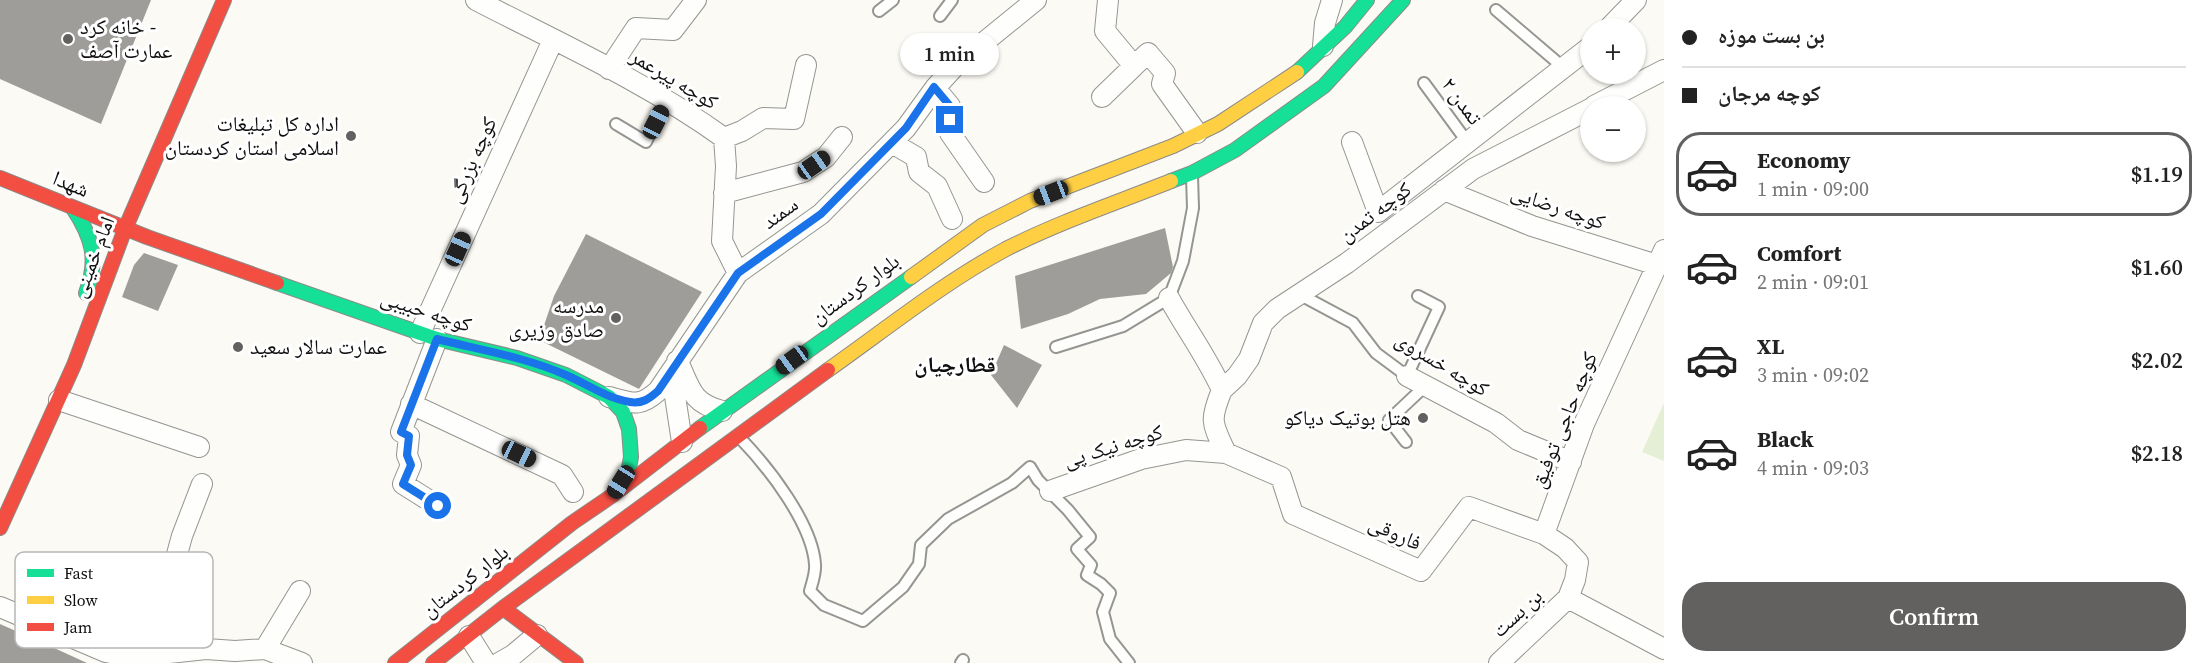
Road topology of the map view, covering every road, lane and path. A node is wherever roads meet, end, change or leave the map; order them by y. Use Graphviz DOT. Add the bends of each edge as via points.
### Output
graph roads {
  1 [pos="224,0"];
  2 [pos="476,0"];
  3 [pos="696,0"];
  4 [pos="893,0"];
  5 [pos="952,0"];
  6 [pos="1036,0"];
  7 [pos="1108,0"];
  8 [pos="1332,0"];
  9 [pos="1367,0"];
  10 [pos="1403,0"];
  11 [pos="1636,0"];
  12 [pos="1496,10"];
  13 [pos="879,12"];
  14 [pos="940,16"];
  15 [pos="1619,18"];
  16 [pos="553,40"];
  17 [pos="1323,46"];
  18 [pos="1580,55"];
  19 [pos="1141,60"];
  20 [pos="806,65"];
  21 [pos="1564,68"];
  22 [pos="609,69"];
  23 [pos="1664,70"];
  24 [pos="1424,83"];
  25 [pos="934,87"];
  26 [pos="1615,96"];
  27 [pos="1102,97"];
  28 [pos="666,101"];
  29 [pos="1580,114"];
  30 [pos="616,124"];
  31 [pos="1197,133"];
  32 [pos="842,137"];
  33 [pos="724,138"];
  34 [pos="892,142"];
  35 [pos="1352,142"];
  36 [pos="1468,143"];
  37 [pos="1192,173"];
  38 [pos="0,178"];
  39 [pos="984,182"];
  40 [pos="1444,190"];
  41 [pos="724,193"];
  42 [pos="73,208"];
  43 [pos="952,219"];
  44 [pos="125,229"];
  45 [pos="1660,258"];
  46 [pos="738,273"];
  47 [pos="1299,294"];
  48 [pos="1418,296"];
  49 [pos="1169,298"];
  50 [pos="81,303"];
  51 [pos="429,336"];
  52 [pos="1056,347"];
  53 [pos="677,361"];
  54 [pos="1407,376"];
  55 [pos="1424,387"];
  56 [pos="1222,390"];
  57 [pos="609,397"];
  58 [pos="58,400"];
  59 [pos="411,404"];
  60 [pos="722,411"];
  61 [pos="738,436"];
  62 [pos="682,442"];
  63 [pos="1406,442"];
  64 [pos="199,447"];
  65 [pos="1226,453"];
  66 [pos="1571,462"];
  67 [pos="202,484"];
  68 [pos="1050,491"];
  69 [pos="573,492"];
  70 [pos="612,495"];
  71 [pos="438,506"];
  72 [pos="0,528"];
  73 [pos="1544,534"];
  74 [pos="178,552"];
  75 [pos="300,591"];
  76 [pos="1568,598"];
  77 [pos="0,607"];
  78 [pos="503,608"];
  79 [pos="15,613"];
  80 [pos="537,635"];
  81 [pos="468,636"];
  82 [pos="97,648"];
  83 [pos="139,648"];
  84 [pos="266,649"];
  85 [pos="1664,649"];
  86 [pos="132,657"];
  87 [pos="511,660"];
  88 [pos="302,663"];
  89 [pos="395,663"];
  90 [pos="434,663"];
  91 [pos="486,663"];
  92 [pos="576,663"];
  93 [pos="1129,663"];
  94 [pos="1499,663"];
  1 -- 44 [label="main road, امام خمینی"];
  2 -- 16 [label="street, کوچه پیرعمر"];
  3 -- 22 [label="street" via="673,30 636,28"];
  4 -- 13 [label="lane"];
  5 -- 14 [label="lane"];
  6 -- 25 [label="street, سمند"];
  7 -- 19 [label="street" via="1104,31"];
  8 -- 17 [label="street" via="1324,23"];
  9 -- 17 [label="main road, بلوار کردستان"];
  10 -- 37 [label="main road" via="1324,86 1235,150"];
  11 -- 15 [label="street"];
  12 -- 21 [label="lane"];
  16 -- 22 [label="street, کوچه پیرعمر"];
  16 -- 51 [label="street, کوچه بزرگی"];
  17 -- 31 [label="main road, بلوار کردستان" via="1292,76 1218,124"];
  18 -- 21 [label="street, کوچه تمدن"];
  19 -- 27 [label="street"];
  19 -- 31 [label="street" via="1165,73 1162,84"];
  20 -- 33 [label="street" via="794,119 764,118"];
  21 -- 36 [label="street, کوچه تمدن"];
  22 -- 28 [label="street, کوچه پیرعمر"];
  23 -- 26 [label="street, کوچه تمدن"];
  24 -- 36 [label="lane, تمدن ۲"];
  25 -- 34 [label="street, سمند"];
  25 -- 39 [label="street" via="950,106 950,133"];
  28 -- 30 [label="lane" via="646,142"];
  28 -- 33 [label="street, کوچه پیرعمر"];
  29 -- 40 [label="street, کوچه تمدن" via="1473,169"];
  31 -- 60 [label="main road, بلوار کردستان" via="1030,201 983,225"];
  32 -- 41 [label="street" via="826,157 803,172"];
  33 -- 41 [label="street, کوچه پیرعمر"];
  34 -- 43 [label="street" via="916,158 919,172 937,186"];
  34 -- 46 [label="street, سمند" via="821,214"];
  35 -- 36 [label="street, کوچه تمدن" via="1378,212"];
  37 -- 49 [label="lane" via="1193,208 1183,261"];
  37 -- 61 [label="main road" via="1005,250 945,287"];
  38 -- 42 [label="main road, شهدا"];
  40 -- 45 [label="street, کوچه رضایی" via="1532,226"];
  40 -- 47 [label="street, کوچه تمدن"];
  41 -- 46 [label="street, کوچه پیرعمر" via="722,241"];
  42 -- 44 [label="main road, شهدا"];
  42 -- 50 [label="main road, امام خمینی" via="84,224 95,259 91,283"];
  44 -- 51 [label="main road, کوچه حبیبی"];
  44 -- 58 [label="main road, امام خمینی"];
  45 -- 66 [label="street, کوچه حاجی توفیق" via="1584,424"];
  46 -- 53 [label="street, سمند"];
  47 -- 54 [label="lane, کوچه خسروی" via="1353,323 1376,353"];
  47 -- 56 [label="street, کوچه تمدن" via="1263,322 1249,359"];
  48 -- 54 [label="lane" via="1439,307"];
  49 -- 52 [label="lane" via="1123,326"];
  49 -- 56 [label="street"];
  51 -- 57 [label="main road, کوچه حبیبی" via="517,358 566,375"];
  51 -- 59 [label="street, کوچه بزرگی"];
  53 -- 57 [label="street, سمند" via="658,391 646,401"];
  53 -- 60 [label="street" via="693,396 705,406"];
  53 -- 62 [label="street" via="675,396"];
  54 -- 55 [label="street, کوچه خسروی"];
  55 -- 63 [label="lane" via="1389,420"];
  55 -- 66 [label="street, کوچه خسروی" via="1496,423 1518,440"];
  56 -- 65 [label="street" via="1213,412 1213,425"];
  57 -- 70 [label="main road, کوچه حبیبی" via="623,412 631,458"];
  58 -- 64 [label="street"];
  58 -- 72 [label="main road, امام خمینی"];
  59 -- 69 [label="street" via="562,475"];
  59 -- 71 [label="street, کوچه بزرگی" via="401,432 409,436 407,455 411,465 403,484"];
  60 -- 62 [label="main road, بلوار کردستان"];
  61 -- 68 [label="lane" via="761,459 809,537 815,566 810,591 824,605 863,621 903,587 919,564 921,545 948,519 1012,483 1030,467"];
  61 -- 78 [label="main road"];
  62 -- 70 [label="main road, بلوار کردستان"];
  65 -- 68 [label="street, کوچه نیک پی" via="1186,450 1141,459"];
  65 -- 73 [label="street, فاروقی" via="1281,477 1293,514 1421,571 1469,507"];
  66 -- 73 [label="street, کوچه حاجی توفیق"];
  67 -- 74 [label="street"];
  68 -- 93 [label="lane" via="1090,537 1077,549 1090,565 1088,575 1110,593 1103,612 1110,639"];
  70 -- 89 [label="main road, بلوار کردستان"];
  73 -- 76 [label="street" via="1578,562"];
  75 -- 84 [label="street"];
  76 -- 85 [label="street"];
  76 -- 94 [label="street, بن بست"];
  77 -- 79 [label="street"];
  78 -- 80 [label="main road"];
  78 -- 81 [label="main road"];
  80 -- 87 [label="street"];
  80 -- 92 [label="main road"];
  81 -- 90 [label="main road"];
  81 -- 91 [label="street"];
  82 -- 86 [label="street"];
  83 -- 86 [label="street"];
  84 -- 86 [label="street" via="206,649"];
  84 -- 88 [label="street"];
}
